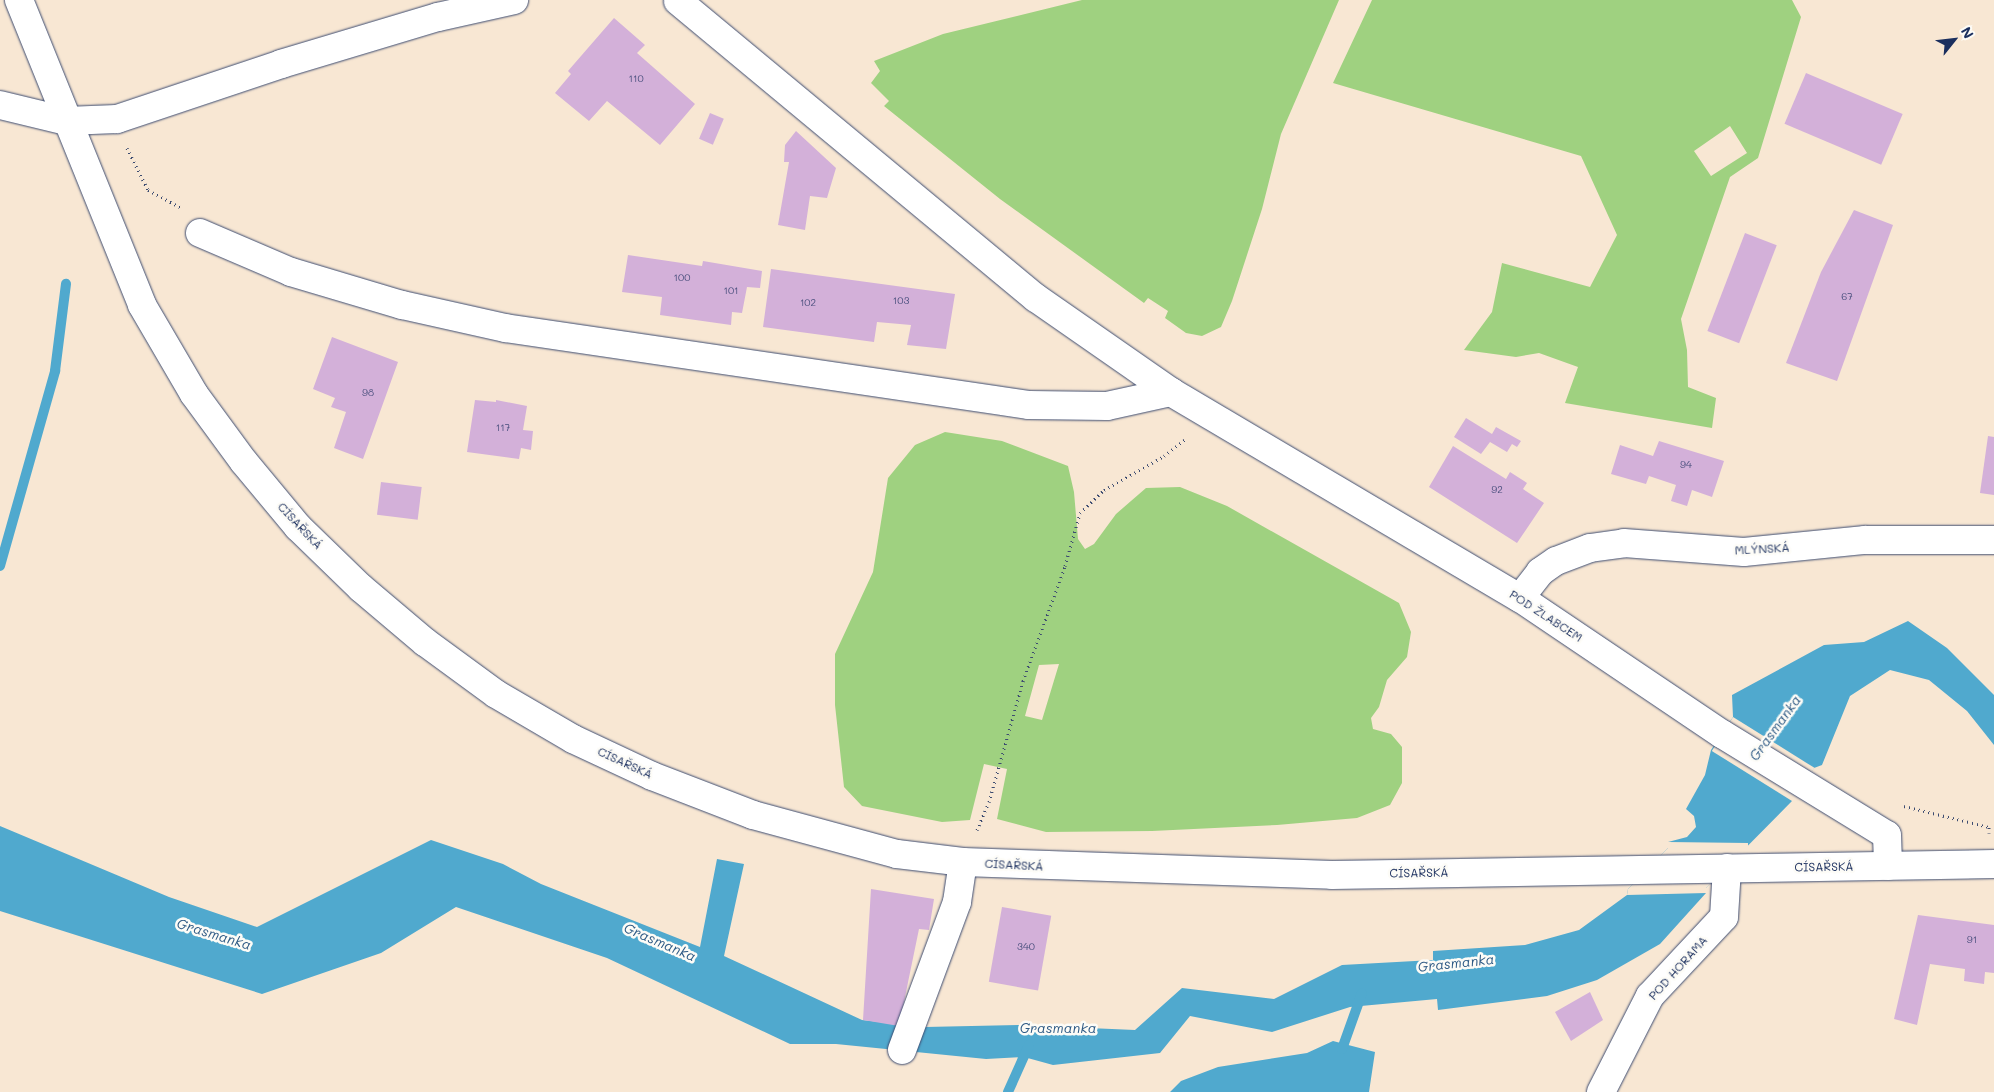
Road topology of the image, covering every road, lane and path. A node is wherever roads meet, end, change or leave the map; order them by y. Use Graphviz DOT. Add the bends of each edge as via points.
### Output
graph roads {
  1 [pos="19,0"];
  2 [pos="514,0"];
  3 [pos="678,1"];
  4 [pos="0,105"];
  5 [pos="117,119"];
  6 [pos="66,121"];
  7 [pos="148,190"];
  8 [pos="200,233"];
  9 [pos="1171,392"];
  10 [pos="1214,418"];
  11 [pos="1994,540"];
  12 [pos="1520,598"];
  13 [pos="1902,805"];
  14 [pos="963,862"];
  15 [pos="1992,864"];
  16 [pos="1888,866"];
  17 [pos="1727,868"];
  18 [pos="907,1038"];
  19 [pos="1601,1092"];
  1 -- 6 [label="main road, CÍSAŘSKÁ"];
  2 -- 5 [label="main road" via="438,17 281,64"];
  3 -- 9 [label="main road, POD ŽLABCEM" via="1036,298"];
  4 -- 6 [label="main road"];
  5 -- 6 [label="main road"];
  5 -- 7 [label="path" via="131,162"];
  6 -- 14 [label="main road, CÍSAŘSKÁ" via="142,304 194,394 244,462 298,526 361,588 425,642 496,694 573,739 727,807 897,854"];
  8 -- 9 [label="main road" via="291,272 402,305 505,328 1029,405 1107,406"];
  9 -- 10 [label="main road, POD ŽLABCEM"];
  10 -- 12 [label="main road, POD ŽLABCEM"];
  10 -- 14 [label="path" via="1164,456 1104,490 1080,513 1065,566 1023,682 989,802"];
  11 -- 12 [label="main road, MLÝNSKÁ" via="1865,540 1744,552 1624,543 1590,548 1556,561 1540,572"];
  12 -- 16 [label="main road, POD ŽLABCEM" via="1722,734 1887,835"];
  13 -- 15 [label="path" via="1989,827"];
  14 -- 17 [label="main road, CÍSAŘSKÁ" via="1332,876"];
  14 -- 18 [label="main road" via="957,902"];
  15 -- 16 [label="main road, CÍSAŘSKÁ"];
  16 -- 17 [label="main road, CÍSAŘSKÁ"];
  17 -- 19 [label="main road, POD HORAMA" via="1724,917 1650,996"];
}
